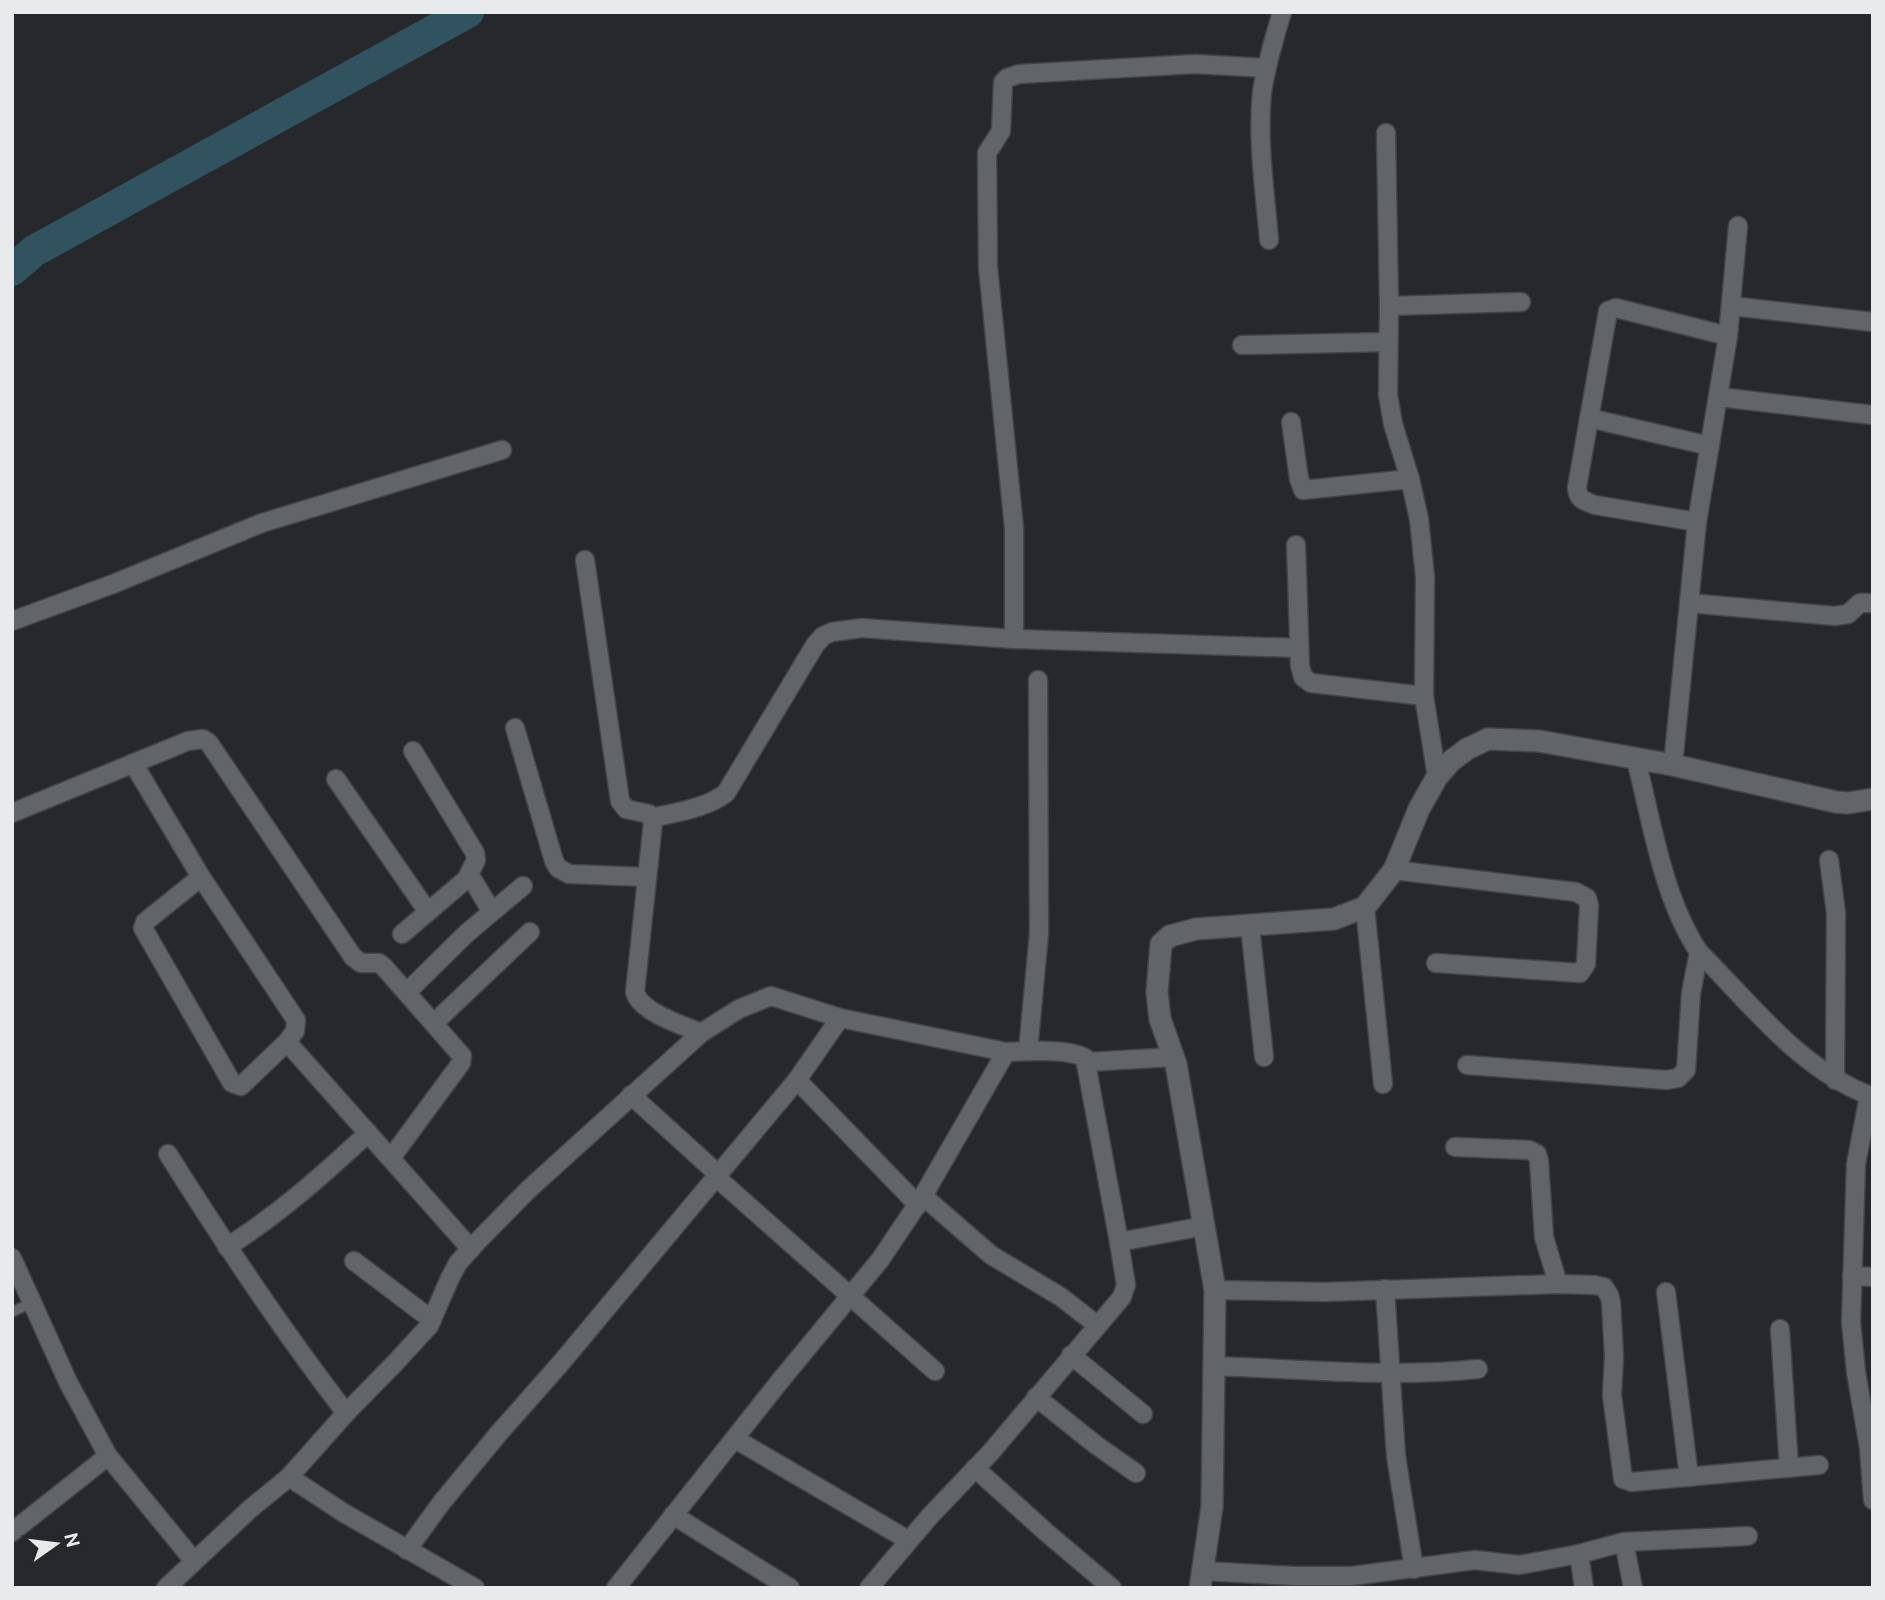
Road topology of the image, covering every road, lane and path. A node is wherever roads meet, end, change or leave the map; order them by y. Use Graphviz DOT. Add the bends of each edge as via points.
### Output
graph roads {
  1 [pos="1282,12"];
  2 [pos="1266,68"];
  3 [pos="1386,133"];
  4 [pos="1738,226"];
  5 [pos="1269,240"];
  6 [pos="1521,302"];
  7 [pos="1389,306"];
  8 [pos="1731,306"];
  9 [pos="1873,322"];
  10 [pos="1728,336"];
  11 [pos="1388,342"];
  12 [pos="1242,345"];
  13 [pos="1718,397"];
  14 [pos="1873,415"];
  15 [pos="1589,418"];
  16 [pos="1291,422"];
  17 [pos="1710,446"];
  18 [pos="502,450"];
  19 [pos="1410,479"];
  20 [pos="1697,522"];
  21 [pos="1296,545"];
  22 [pos="585,560"];
  23 [pos="1689,603"];
  24 [pos="1873,603"];
  25 [pos="12,621"];
  26 [pos="1014,639"];
  27 [pos="1299,648"];
  28 [pos="1038,680"];
  29 [pos="1424,696"];
  30 [pos="515,728"];
  31 [pos="413,751"];
  32 [pos="1636,760"];
  33 [pos="133,763"];
  34 [pos="1673,765"];
  35 [pos="1437,777"];
  36 [pos="336,779"];
  37 [pos="1873,799"];
  38 [pos="12,813"];
  39 [pos="652,818"];
  40 [pos="1829,860"];
  41 [pos="1394,870"];
  42 [pos="470,876"];
  43 [pos="201,877"];
  44 [pos="647,877"];
  45 [pos="523,886"];
  46 [pos="1365,906"];
  47 [pos="428,912"];
  48 [pos="492,912"];
  49 [pos="1250,926"];
  50 [pos="530,932"];
  51 [pos="402,934"];
  52 [pos="1699,952"];
  53 [pos="1436,963"];
  54 [pos="407,992"];
  55 [pos="840,1018"];
  56 [pos="434,1023"];
  57 [pos="701,1033"];
  58 [pos="286,1042"];
  59 [pos="1028,1051"];
  60 [pos="1006,1052"];
  61 [pos="1173,1057"];
  62 [pos="1264,1058"];
  63 [pos="1087,1062"];
  64 [pos="1467,1065"];
  65 [pos="797,1080"];
  66 [pos="1835,1080"];
  67 [pos="1383,1084"];
  68 [pos="631,1095"];
  69 [pos="1871,1096"];
  70 [pos="368,1133"];
  71 [pos="1455,1147"];
  72 [pos="168,1154"];
  73 [pos="391,1158"];
  74 [pos="717,1176"];
  75 [pos="921,1200"];
  76 [pos="1204,1226"];
  77 [pos="1119,1242"];
  78 [pos="227,1247"];
  79 [pos="471,1249"];
  80 [pos="12,1258"];
  81 [pos="354,1261"];
  82 [pos="1852,1276"];
  83 [pos="1873,1277"];
  84 [pos="1558,1284"];
  85 [pos="1385,1289"];
  86 [pos="1215,1290"];
  87 [pos="1666,1292"];
  88 [pos="850,1298"];
  89 [pos="33,1302"];
  90 [pos="12,1312"];
  91 [pos="432,1320"];
  92 [pos="1097,1325"];
  93 [pos="1780,1329"];
  94 [pos="1071,1355"];
  95 [pos="1214,1366"];
  96 [pos="1478,1368"];
  97 [pos="935,1371"];
  98 [pos="1391,1373"];
  99 [pos="1036,1397"];
  100 [pos="346,1413"];
  101 [pos="1143,1414"];
  102 [pos="735,1438"];
  103 [pos="108,1457"];
  104 [pos="1819,1465"];
  105 [pos="975,1468"];
  106 [pos="1789,1468"];
  107 [pos="1136,1473"];
  108 [pos="289,1477"];
  109 [pos="1689,1477"];
  110 [pos="1873,1500"];
  111 [pos="673,1515"];
  112 [pos="12,1532"];
  113 [pos="1748,1536"];
  114 [pos="908,1540"];
  115 [pos="1624,1542"];
  116 [pos="407,1550"];
  117 [pos="1579,1554"];
  118 [pos="194,1561"];
  119 [pos="1414,1569"];
  120 [pos="1201,1580"];
  121 [pos="166,1588"];
  122 [pos="475,1588"];
  123 [pos="616,1588"];
  124 [pos="790,1588"];
  125 [pos="869,1588"];
  126 [pos="1112,1588"];
  127 [pos="1584,1588"];
  128 [pos="1633,1588"];
  1 -- 2 [label="street"];
  2 -- 5 [label="street" via="1261,119"];
  2 -- 26 [label="street" via="1195,64 1019,75 1003,82 1001,131 987,153 988,267 1013,517"];
  3 -- 7 [label="street"];
  4 -- 8 [label="street"];
  6 -- 7 [label="street"];
  7 -- 11 [label="street"];
  8 -- 9 [label="street"];
  8 -- 10 [label="street"];
  10 -- 13 [label="street"];
  10 -- 15 [label="street" via="1610,309"];
  11 -- 12 [label="street"];
  11 -- 19 [label="street" via="1392,424"];
  13 -- 14 [label="street"];
  13 -- 17 [label="street"];
  15 -- 17 [label="street"];
  15 -- 20 [label="street" via="1577,487 1581,499"];
  16 -- 19 [label="street" via="1303,489"];
  17 -- 20 [label="street"];
  18 -- 25 [label="street" via="262,523"];
  19 -- 29 [label="street" via="1425,578"];
  20 -- 23 [label="street"];
  21 -- 27 [label="street"];
  22 -- 39 [label="street" via="620,801 626,809"];
  23 -- 24 [label="street" via="1835,616 1848,614 1860,603"];
  23 -- 34 [label="street"];
  26 -- 27 [label="street"];
  26 -- 39 [label="street" via="862,628 823,636 726,793 704,805"];
  27 -- 29 [label="street" via="1301,672 1311,683"];
  28 -- 59 [label="street" via="1039,933"];
  29 -- 35 [label="street"];
  30 -- 44 [label="street" via="558,868 569,873"];
  31 -- 42 [label="street" via="475,853"];
  32 -- 34 [label="street"];
  32 -- 35 [label="street" via="1539,741 1488,739 1467,749"];
  32 -- 52 [label="street" via="1674,903"];
  33 -- 38 [label="street"];
  33 -- 43 [label="street"];
  33 -- 54 [label="street" via="188,741 209,743 353,957 361,963 381,964"];
  34 -- 37 [label="street" via="1836,802"];
  35 -- 41 [label="street"];
  36 -- 47 [label="street"];
  39 -- 44 [label="street"];
  40 -- 66 [label="street" via="1836,913"];
  41 -- 46 [label="street"];
  41 -- 53 [label="street" via="1576,892 1587,898 1586,964 1580,973"];
  42 -- 47 [label="street"];
  42 -- 48 [label="street"];
  43 -- 58 [label="street" via="296,1020 295,1031"];
  43 -- 58 [label="street" via="143,928 234,1085 244,1085"];
  44 -- 57 [label="street" via="637,998 645,1007"];
  45 -- 48 [label="street"];
  46 -- 49 [label="street" via="1334,919"];
  46 -- 67 [label="street"];
  47 -- 51 [label="street"];
  48 -- 54 [label="street"];
  49 -- 61 [label="street" via="1196,929 1170,936 1161,944 1157,992"];
  49 -- 62 [label="street"];
  50 -- 56 [label="street"];
  52 -- 64 [label="street" via="1686,1070 1678,1079"];
  52 -- 66 [label="street" via="1786,1044"];
  54 -- 56 [label="street"];
  55 -- 57 [label="street" via="771,996 738,1009"];
  55 -- 60 [label="street"];
  55 -- 65 [label="street"];
  56 -- 73 [label="street" via="460,1052 462,1061"];
  57 -- 68 [label="street"];
  58 -- 70 [label="street"];
  59 -- 60 [label="street"];
  59 -- 63 [label="street" via="1076,1054"];
  60 -- 75 [label="street"];
  61 -- 63 [label="street"];
  61 -- 76 [label="street"];
  63 -- 77 [label="street"];
  65 -- 74 [label="street"];
  65 -- 75 [label="street"];
  66 -- 69 [label="street"];
  68 -- 74 [label="street"];
  68 -- 79 [label="street"];
  69 -- 82 [label="street" via="1856,1164"];
  70 -- 73 [label="street"];
  70 -- 78 [label="street" via="312,1185"];
  71 -- 84 [label="street" via="1537,1154 1544,1237"];
  72 -- 78 [label="street"];
  73 -- 79 [label="street"];
  74 -- 88 [label="street"];
  74 -- 116 [label="street" via="499,1433"];
  75 -- 88 [label="street"];
  75 -- 92 [label="street" via="991,1255 1061,1297"];
  76 -- 77 [label="street"];
  76 -- 86 [label="street"];
  77 -- 92 [label="street" via="1125,1292"];
  78 -- 100 [label="street"];
  79 -- 91 [label="street" via="458,1263"];
  80 -- 89 [label="street"];
  81 -- 91 [label="street"];
  82 -- 83 [label="street"];
  82 -- 110 [label="street" via="1852,1346"];
  84 -- 85 [label="street"];
  84 -- 109 [label="street" via="1604,1287 1609,1295 1612,1395 1623,1479"];
  85 -- 86 [label="street"];
  85 -- 98 [label="street"];
  86 -- 95 [label="street"];
  87 -- 109 [label="street"];
  88 -- 97 [label="street"];
  88 -- 102 [label="street"];
  89 -- 90 [label="lane"];
  89 -- 103 [label="street"];
  91 -- 100 [label="street"];
  92 -- 94 [label="street"];
  93 -- 106 [label="street"];
  94 -- 99 [label="street"];
  94 -- 101 [label="street"];
  95 -- 98 [label="street"];
  95 -- 120 [label="street" via="1212,1507"];
  96 -- 98 [label="street"];
  98 -- 119 [label="street" via="1396,1456"];
  99 -- 105 [label="street"];
  99 -- 107 [label="street"];
  100 -- 108 [label="street"];
  102 -- 111 [label="street"];
  102 -- 114 [label="street"];
  103 -- 112 [label="street"];
  103 -- 118 [label="street"];
  104 -- 106 [label="street"];
  105 -- 114 [label="street"];
  105 -- 126 [label="street"];
  106 -- 109 [label="street"];
  108 -- 116 [label="street"];
  108 -- 118 [label="street"];
  111 -- 123 [label="street"];
  111 -- 124 [label="street"];
  113 -- 115 [label="street"];
  114 -- 125 [label="street"];
  115 -- 117 [label="street"];
  115 -- 128 [label="street"];
  116 -- 122 [label="street"];
  117 -- 119 [label="street" via="1519,1565 1475,1560"];
  117 -- 127 [label="street"];
  118 -- 121 [label="street"];
  119 -- 120 [label="street"];
}
